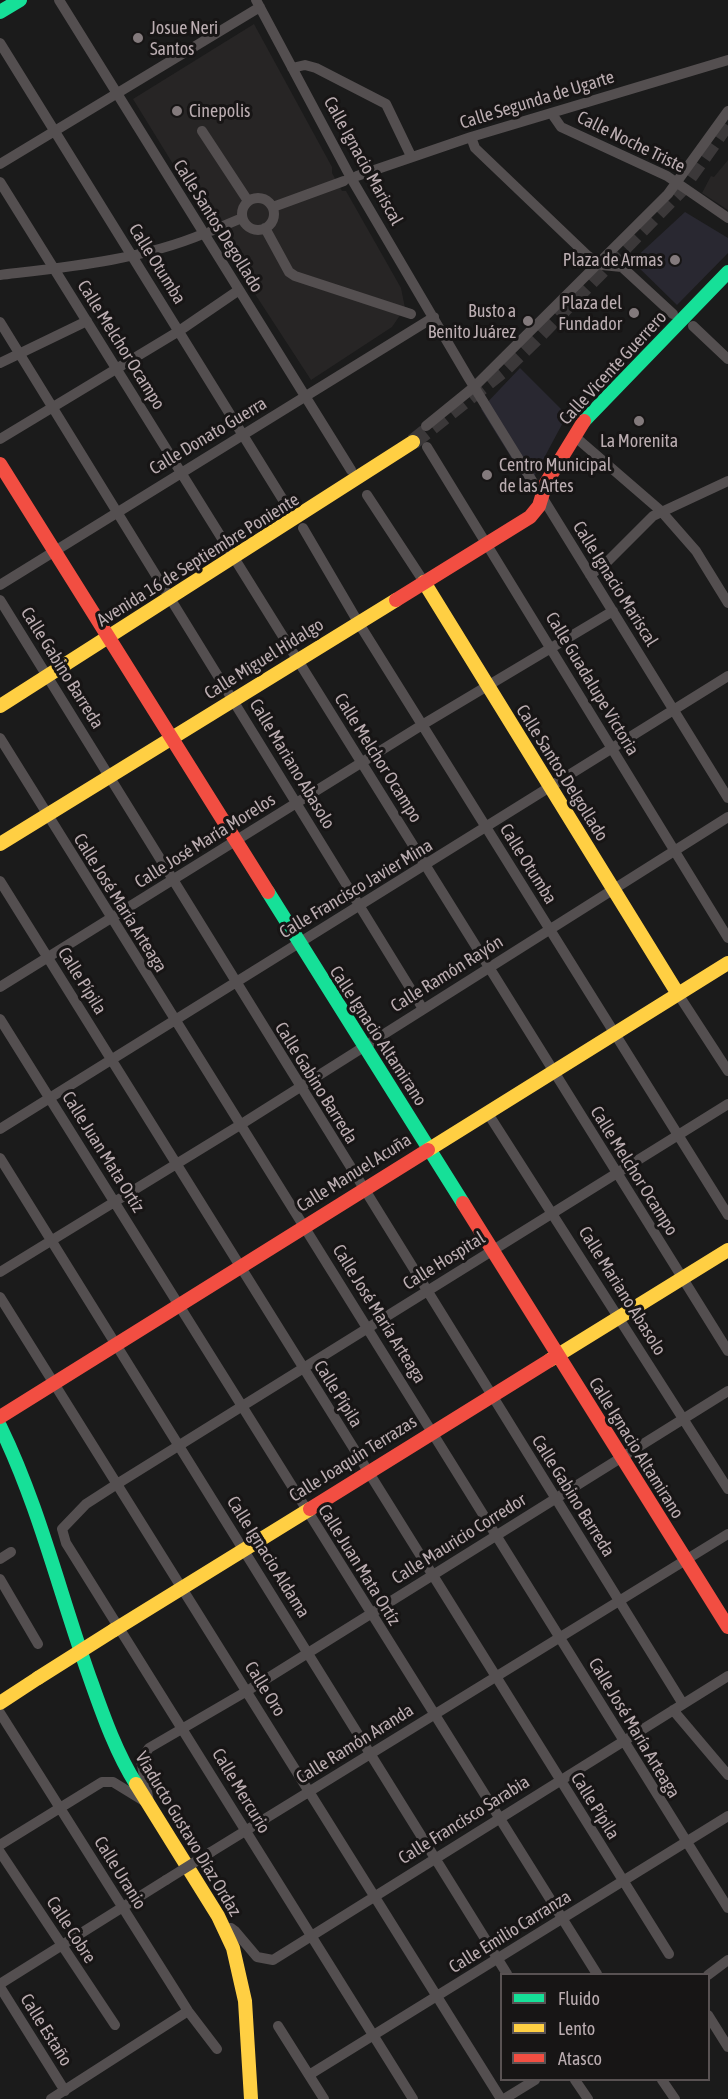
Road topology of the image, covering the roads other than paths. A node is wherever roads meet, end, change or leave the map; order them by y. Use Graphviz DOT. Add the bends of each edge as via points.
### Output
graph roads {
  1 [pos="20,0"];
  2 [pos="59,0"];
  3 [pos="258,4"];
  4 [pos="0,12"];
  5 [pos="0,43"];
  6 [pos="728,60"];
  7 [pos="292,68"];
  8 [pos="115,93"];
  9 [pos="728,111"];
  10 [pos="552,114"];
  11 [pos="54,131"];
  12 [pos="202,131"];
  13 [pos="471,137"];
  14 [pos="411,156"];
  15 [pos="0,164"];
  16 [pos="357,176"];
  17 [pos="344,181"];
  18 [pos="0,182"];
  19 [pos="678,182"];
  20 [pos="248,201"];
  21 [pos="273,207"];
  22 [pos="242,218"];
  23 [pos="728,218"];
  24 [pos="265,228"];
  25 [pos="207,232"];
  26 [pos="130,254"];
  27 [pos="597,263"];
  28 [pos="54,269"];
  29 [pos="728,272"];
  30 [pos="0,275"];
  31 [pos="239,290"];
  32 [pos="411,314"];
  33 [pos="673,314"];
  34 [pos="434,317"];
  35 [pos="87,321"];
  36 [pos="0,322"];
  37 [pos="693,326"];
  38 [pos="179,330"];
  39 [pos="20,353"];
  40 [pos="728,359"];
  41 [pos="0,363"];
  42 [pos="117,369"];
  43 [pos="474,387"];
  44 [pos="305,396"];
  45 [pos="54,406"];
  46 [pos="426,426"];
  47 [pos="243,435"];
  48 [pos="0,439"];
  49 [pos="580,441"];
  50 [pos="413,442"];
  51 [pos="428,447"];
  52 [pos="0,464"];
  53 [pos="351,470"];
  54 [pos="179,472"];
  55 [pos="728,481"];
  56 [pos="367,495"];
  57 [pos="542,500"];
  58 [pos="285,503"];
  59 [pos="118,510"];
  60 [pos="661,511"];
  61 [pos="303,528"];
  62 [pos="488,543"];
  63 [pos="56,549"];
  64 [pos="234,558"];
  65 [pos="590,574"];
  66 [pos="424,582"];
  67 [pos="0,585"];
  68 [pos="171,597"];
  69 [pos="0,600"];
  70 [pos="728,603"];
  71 [pos="613,611"];
  72 [pos="358,622"];
  73 [pos="110,636"];
  74 [pos="551,648"];
  75 [pos="297,660"];
  76 [pos="48,675"];
  77 [pos="728,676"];
  78 [pos="487,686"];
  79 [pos="233,699"];
  80 [pos="0,706"];
  81 [pos="673,710"];
  82 [pos="422,725"];
  83 [pos="174,737"];
  84 [pos="0,738"];
  85 [pos="611,749"];
  86 [pos="361,763"];
  87 [pos="110,776"];
  88 [pos="550,789"];
  89 [pos="728,798"];
  90 [pos="296,803"];
  91 [pos="47,816"];
  92 [pos="728,817"];
  93 [pos="487,828"];
  94 [pos="237,841"];
  95 [pos="0,844"];
  96 [pos="674,851"];
  97 [pos="425,866"];
  98 [pos="174,880"];
  99 [pos="0,881"];
  100 [pos="614,890"];
  101 [pos="360,906"];
  102 [pos="111,919"];
  103 [pos="549,929"];
  104 [pos="728,938"];
  105 [pos="298,943"];
  106 [pos="48,957"];
  107 [pos="728,963"];
  108 [pos="488,968"];
  109 [pos="235,983"];
  110 [pos="0,987"];
  111 [pos="678,993"];
  112 [pos="423,1009"];
  113 [pos="0,1019"];
  114 [pos="176,1022"];
  115 [pos="613,1035"];
  116 [pos="363,1047"];
  117 [pos="114,1060"];
  118 [pos="728,1071"];
  119 [pos="552,1072"];
  120 [pos="300,1087"];
  121 [pos="50,1099"];
  122 [pos="728,1104"];
  123 [pos="487,1112"];
  124 [pos="240,1125"];
  125 [pos="0,1129"];
  126 [pos="678,1135"];
  127 [pos="429,1148"];
  128 [pos="0,1158"];
  129 [pos="176,1164"];
  130 [pos="616,1174"];
  131 [pos="362,1189"];
  132 [pos="114,1202"];
  133 [pos="553,1213"];
  134 [pos="728,1215"];
  135 [pos="305,1225"];
  136 [pos="52,1241"];
  137 [pos="728,1250"];
  138 [pos="493,1251"];
  139 [pos="241,1265"];
  140 [pos="0,1272"];
  141 [pos="682,1278"];
  142 [pos="426,1292"];
  143 [pos="0,1297"];
  144 [pos="177,1304"];
  145 [pos="619,1317"];
  146 [pos="368,1328"];
  147 [pos="115,1343"];
  148 [pos="728,1351"];
  149 [pos="555,1354"];
  150 [pos="303,1369"];
  151 [pos="54,1382"];
  152 [pos="728,1391"];
  153 [pos="490,1395"];
  154 [pos="241,1407"];
  155 [pos="0,1417"];
  156 [pos="683,1418"];
  157 [pos="0,1426"];
  158 [pos="431,1432"];
  159 [pos="179,1446"];
  160 [pos="620,1458"];
  161 [pos="367,1472"];
  162 [pos="117,1484"];
  163 [pos="728,1489"];
  164 [pos="556,1498"];
  165 [pos="86,1504"];
  166 [pos="306,1510"];
  167 [pos="728,1534"];
  168 [pos="497,1535"];
  169 [pos="244,1550"];
  170 [pos="11,1552"];
  171 [pos="0,1559"];
  172 [pos="686,1561"];
  173 [pos="432,1576"];
  174 [pos="0,1579"];
  175 [pos="183,1590"];
  176 [pos="618,1602"];
  177 [pos="370,1615"];
  178 [pos="728,1627"];
  179 [pos="117,1628"];
  180 [pos="560,1637"];
  181 [pos="38,1644"];
  182 [pos="309,1653"];
  183 [pos="728,1676"];
  184 [pos="496,1677"];
  185 [pos="247,1691"];
  186 [pos="0,1703"];
  187 [pos="678,1707"];
  188 [pos="0,1713"];
  189 [pos="434,1715"];
  190 [pos="183,1729"];
  191 [pos="622,1740"];
  192 [pos="370,1754"];
  193 [pos="728,1775"];
  194 [pos="559,1780"];
  195 [pos="309,1791"];
  196 [pos="149,1804"];
  197 [pos="59,1808"];
  198 [pos="728,1816"];
  199 [pos="498,1818"];
  200 [pos="245,1831"];
  201 [pos="685,1843"];
  202 [pos="0,1845"];
  203 [pos="0,1852"];
  204 [pos="434,1858"];
  205 [pos="623,1881"];
  206 [pos="374,1896"];
  207 [pos="123,1908"];
  208 [pos="728,1908"];
  209 [pos="562,1919"];
  210 [pos="224,1929"];
  211 [pos="310,1936"];
  212 [pos="62,1946"];
  213 [pos="669,1954"];
  214 [pos="497,1959"];
  215 [pos="728,1960"];
  216 [pos="506,1973"];
  217 [pos="596,1973"];
  218 [pos="710,1974"];
  219 [pos="0,1985"];
  220 [pos="436,1997"];
  221 [pos="188,2011"];
  222 [pos="710,2018"];
  223 [pos="115,2025"];
  224 [pos="278,2026"];
  225 [pos="374,2036"];
  226 [pos="728,2047"];
  227 [pos="217,2049"];
  228 [pos="309,2075"];
  229 [pos="533,2081"];
  230 [pos="576,2081"];
  231 [pos="664,2081"];
  232 [pos="65,2091"];
  233 [pos="51,2099"];
  234 [pos="251,2099"];
  235 [pos="324,2099"];
  236 [pos="413,2099"];
  237 [pos="502,2099"];
  238 [pos="588,2099"];
  239 [pos="675,2099"];
  1 -- 4 [label="street"];
  2 -- 8 [label="street, Calle Santos Degollado"];
  3 -- 7 [label="street, Calle Ignacio Mariscal"];
  3 -- 8 [label="street"];
  5 -- 11 [label="street, Calle Otumba"];
  6 -- 10 [label="street, Calle Segunda de Ugarte"];
  7 -- 14 [label="street" via="316,68 386,104"];
  7 -- 34 [label="street, Calle Ignacio Mariscal" via="351,178"];
  8 -- 11 [label="street"];
  8 -- 25 [label="street, Calle Santos Degollado"];
  9 -- 19 [label="street"];
  10 -- 13 [label="street, Calle Segunda de Ugarte"];
  10 -- 19 [label="street, Calle Noche Triste" via="561,127"];
  11 -- 15 [label="street"];
  11 -- 26 [label="street, Calle Otumba"];
  12 -- 20 [label="street"];
  13 -- 14 [label="street, Calle Segunda de Ugarte"];
  13 -- 27 [label="street" via="475,148"];
  14 -- 16 [label="street, Calle Segunda de Ugarte"];
  17 -- 21 [label="street"];
  18 -- 28 [label="street, Calle Melchor Ocampo"];
  19 -- 23 [label="street, Calle Noche Triste"];
  19 -- 27 [label="street"];
  20 -- 21 [label="street" via="265,199"];
  20 -- 22 [label="street" via="243,206"];
  21 -- 24 [label="street" via="273,219"];
  22 -- 24 [label="street" via="254,229"];
  22 -- 25 [label="street"];
  24 -- 32 [label="street" via="294,276"];
  25 -- 26 [label="street"];
  25 -- 31 [label="street, Calle Santos Degollado"];
  26 -- 28 [label="street"];
  26 -- 38 [label="street, Calle Otumba"];
  27 -- 33 [label="street" via="622,267"];
  27 -- 43 [label="street"];
  28 -- 30 [label="street"];
  28 -- 35 [label="street, Calle Melchor Ocampo"];
  29 -- 57 [label="street, Calle Vicente Guerrero" via="585,418 546,483"];
  31 -- 38 [label="street"];
  31 -- 44 [label="street, Calle Santos Degollado"];
  34 -- 43 [label="street, Calle Ignacio Mariscal"];
  34 -- 44 [label="street, Calle Donato Guerra"];
  35 -- 39 [label="street"];
  35 -- 42 [label="street, Calle Melchor Ocampo"];
  36 -- 39 [label="street, Calle Mariano Abasolo"];
  37 -- 40 [label="street"];
  38 -- 42 [label="street"];
  38 -- 47 [label="street, Calle Otumba"];
  39 -- 41 [label="street"];
  39 -- 45 [label="street, Calle Mariano Abasolo"];
  42 -- 45 [label="street"];
  42 -- 54 [label="street, Calle Melchor Ocampo"];
  43 -- 46 [label="street"];
  43 -- 57 [label="street, Calle Ignacio Mariscal"];
  44 -- 47 [label="street, Calle Donato Guerra"];
  44 -- 53 [label="street, Calle Santos Degollado"];
  45 -- 48 [label="street"];
  45 -- 59 [label="street, Calle Mariano Abasolo"];
  47 -- 54 [label="street, Calle Donato Guerra"];
  47 -- 58 [label="street, Calle Otumba"];
  49 -- 60 [label="street"];
  50 -- 64 [label="street, Avenida 16 de Septiembre Poniente"];
  51 -- 62 [label="street, Calle Guadalupe Victoria"];
  52 -- 63 [label="street, Calle Ignacio Altamirano"];
  54 -- 59 [label="street, Calle Donato Guerra"];
  54 -- 64 [label="street, Calle Melchor Ocampo"];
  55 -- 60 [label="street"];
  56 -- 66 [label="street, Calle Santos Delgollado"];
  57 -- 62 [label="street, Calle Miguel Hidalgo" via="530,517"];
  57 -- 65 [label="street, Calle Ignacio Mariscal"];
  59 -- 63 [label="street, Calle Donato Guerra"];
  59 -- 68 [label="street, Calle Mariano Abasolo"];
  60 -- 65 [label="street"];
  60 -- 70 [label="street" via="696,551"];
  61 -- 72 [label="street, Calle Otumba"];
  62 -- 66 [label="street, Calle Miguel Hidalgo"];
  62 -- 74 [label="street, Calle Guadalupe Victoria"];
  63 -- 67 [label="street, Calle Donato Guerra"];
  63 -- 73 [label="street, Calle Ignacio Altamirano"];
  64 -- 68 [label="street, Avenida 16 de Septiembre Poniente"];
  64 -- 75 [label="street, Calle Melchor Ocampo"];
  65 -- 71 [label="street, Calle Ignacio Mariscal"];
  66 -- 72 [label="street, Calle Miguel Hidalgo"];
  66 -- 78 [label="street, Calle Santos Delgollado"];
  68 -- 73 [label="street, Avenida 16 de Septiembre Poniente"];
  68 -- 79 [label="street, Calle Mariano Abasolo"];
  69 -- 76 [label="street, Calle Gabino Barreda"];
  71 -- 74 [label="street, Calle José María Morelos"];
  71 -- 81 [label="street, Calle Ignacio Mariscal"];
  72 -- 75 [label="street, Calle Miguel Hidalgo"];
  72 -- 82 [label="street, Calle Otumba"];
  73 -- 76 [label="street, Avenida 16 de Septiembre Poniente"];
  73 -- 83 [label="street, Calle Ignacio Altamirano"];
  74 -- 78 [label="street, Calle José María Morelos"];
  74 -- 85 [label="street, Calle Guadalupe Victoria"];
  75 -- 79 [label="street, Calle Miguel Hidalgo"];
  75 -- 86 [label="street, Calle Melchor Ocampo"];
  76 -- 80 [label="street, Avenida 16 de Septiembre Poniente"];
  76 -- 87 [label="street, Calle Gabino Barreda"];
  77 -- 81 [label="street, Calle Francisco Javier Mina"];
  78 -- 82 [label="street, Calle José María Morelos"];
  78 -- 88 [label="street, Calle Santos Delgollado"];
  79 -- 83 [label="street, Calle Miguel Hidalgo"];
  79 -- 90 [label="street, Calle Mariano Abasolo"];
  81 -- 85 [label="street, Calle Francisco Javier Mina"];
  81 -- 89 [label="street, Calle Ignacio Mariscal"];
  82 -- 86 [label="street, Calle José María Morelos"];
  82 -- 93 [label="street, Calle Otumba"];
  83 -- 87 [label="street, Calle Miguel Hidalgo"];
  83 -- 94 [label="street, Calle Ignacio Altamirano"];
  84 -- 91 [label="street, Calle José María Arteaga"];
  85 -- 88 [label="street, Calle Francisco Javier Mina"];
  85 -- 96 [label="street, Calle Guadalupe Victoria"];
  86 -- 90 [label="street, Calle José María Morelos"];
  86 -- 97 [label="street, Calle Melchor Ocampo"];
  87 -- 91 [label="street, Calle Miguel Hidalgo"];
  87 -- 98 [label="street, Calle Gabino Barreda"];
  88 -- 93 [label="street, Calle Francisco Javier Mina"];
  88 -- 100 [label="street, Calle Santos Delgollado"];
  90 -- 94 [label="street, Calle José María Morelos"];
  90 -- 101 [label="street, Calle Mariano Abasolo"];
  91 -- 95 [label="street, Calle Miguel Hidalgo"];
  91 -- 102 [label="street, Calle José María Arteaga"];
  92 -- 96 [label="street, Calle Ramón Rayón"];
  93 -- 97 [label="street, Calle Francisco Javier Mina"];
  93 -- 103 [label="street, Calle Otumba"];
  94 -- 98 [label="street, Calle José María Morelos"];
  94 -- 105 [label="street, Calle Ignacio Altamirano"];
  96 -- 100 [label="street, Calle Ramón Rayón"];
  96 -- 104 [label="street, Calle Guadalupe Victoria"];
  97 -- 101 [label="street, Calle Francisco Javier Mina"];
  97 -- 108 [label="street, Calle Melchor Ocampo"];
  98 -- 102 [label="street, Calle José María Morelos"];
  98 -- 109 [label="street, Calle Gabino Barreda"];
  99 -- 106 [label="street, Calle Pípila"];
  100 -- 103 [label="street, Calle Ramón Rayón"];
  100 -- 111 [label="street, Calle Santos Delgollado"];
  101 -- 105 [label="street, Calle Francisco Javier Mina"];
  101 -- 112 [label="street, Calle Mariano Abasolo"];
  102 -- 106 [label="street, Calle José María Morelos"];
  102 -- 114 [label="street, Calle José María Arteaga"];
  103 -- 108 [label="street, Calle Ramón Rayón"];
  103 -- 115 [label="street, Calle Otumba"];
  105 -- 109 [label="street, Calle Francisco Javier Mina"];
  105 -- 116 [label="street, Calle Ignacio Altamirano"];
  106 -- 110 [label="street, Calle José María Morelos"];
  106 -- 117 [label="street, Calle Pípila"];
  107 -- 111 [label="street, Calle Manuel Acuña"];
  108 -- 112 [label="street, Calle Ramón Rayón"];
  108 -- 119 [label="street, Calle Melchor Ocampo"];
  109 -- 114 [label="street, Calle Francisco Javier Mina"];
  109 -- 120 [label="street, Calle Gabino Barreda"];
  111 -- 115 [label="street, Calle Manuel Acuña"];
  111 -- 118 [label="street, Calle Santos Delgollado"];
  112 -- 116 [label="street, Calle Ramón Rayón"];
  113 -- 121 [label="street, Calle Juan Mata Ortíz"];
  114 -- 117 [label="street, Calle Francisco Javier Mina"];
  114 -- 124 [label="street, Calle José María Arteaga"];
  115 -- 119 [label="street, Calle Manuel Acuña"];
  115 -- 126 [label="street, Calle Otumba"];
  116 -- 120 [label="street, Calle Ramón Rayón"];
  116 -- 127 [label="street, Calle Ignacio Altamirano"];
  117 -- 121 [label="street, Calle Francisco Javier Mina"];
  117 -- 129 [label="street, Calle Pípila"];
  119 -- 123 [label="street, Calle Manuel Acuña"];
  119 -- 130 [label="street, Calle Melchor Ocampo"];
  120 -- 124 [label="street, Calle Ramón Rayón"];
  120 -- 131 [label="street, Calle Gabino Barreda"];
  121 -- 125 [label="street, Calle Francisco Javier Mina"];
  121 -- 132 [label="street, Calle Juan Mata Ortíz"];
  122 -- 126 [label="street, Calle Hospital"];
  123 -- 127 [label="street, Calle Manuel Acuña"];
  123 -- 133 [label="street, Calle Mariano Abasolo"];
  124 -- 129 [label="street, Calle Ramón Rayón"];
  124 -- 135 [label="street, Calle José María Arteaga"];
  126 -- 130 [label="street, Calle Hospital"];
  126 -- 134 [label="street, Calle Otumba"];
  127 -- 131 [label="street, Calle Manuel Acuña"];
  127 -- 138 [label="street, Calle Ignacio Altamirano"];
  128 -- 136 [label="street, Calle Ignacio Aldama"];
  129 -- 132 [label="street, Calle Ramón Rayón"];
  129 -- 139 [label="street, Calle Pípila"];
  130 -- 133 [label="street, Calle Hospital"];
  130 -- 141 [label="street, Calle Melchor Ocampo"];
  131 -- 135 [label="street, Calle Manuel Acuña"];
  131 -- 142 [label="street, Calle Gabino Barreda"];
  132 -- 136 [label="street, Calle Ramón Rayón"];
  132 -- 144 [label="street, Calle Juan Mata Ortíz"];
  133 -- 138 [label="street, Calle Hospital"];
  133 -- 145 [label="street, Calle Mariano Abasolo"];
  135 -- 139 [label="street, Calle Manuel Acuña"];
  135 -- 146 [label="street, Calle José María Arteaga"];
  136 -- 140 [label="street, Calle Ramón Rayón"];
  136 -- 147 [label="street, Calle Ignacio Aldama"];
  137 -- 141 [label="street, Calle Joaquín Terrazas"];
  138 -- 142 [label="street, Calle Hospital"];
  138 -- 149 [label="street, Calle Ignacio Altamirano"];
  139 -- 144 [label="street, Calle Manuel Acuña"];
  139 -- 150 [label="street, Calle Pípila"];
  141 -- 145 [label="street, Calle Joaquín Terrazas"];
  141 -- 148 [label="street, Calle Melchor Ocampo"];
  142 -- 146 [label="street, Calle Hospital"];
  142 -- 153 [label="street, Calle Gabino Barreda"];
  143 -- 151 [label="street, Calle Oro"];
  144 -- 147 [label="street, Calle Manuel Acuña"];
  144 -- 154 [label="street, Calle Juan Mata Ortíz"];
  145 -- 149 [label="street, Calle Joaquín Terrazas"];
  145 -- 156 [label="street, Calle Mariano Abasolo"];
  146 -- 150 [label="street, Calle Hospital"];
  146 -- 158 [label="street, Calle José María Arteaga"];
  147 -- 151 [label="street, Calle Manuel Acuña"];
  147 -- 159 [label="street, Calle Ignacio Aldama"];
  149 -- 153 [label="street, Calle Joaquín Terrazas"];
  149 -- 160 [label="street, Calle Ignacio Altamirano"];
  150 -- 154 [label="street, Calle Hospital"];
  150 -- 161 [label="street, Calle Pípila"];
  151 -- 155 [label="street, Calle Manuel Acuña"];
  151 -- 162 [label="street, Calle Oro"];
  152 -- 156 [label="street, Calle Mauricio Corredor"];
  153 -- 158 [label="street, Calle Joaquín Terrazas"];
  153 -- 164 [label="street, Calle Gabino Barreda"];
  154 -- 159 [label="street, Calle Hospital"];
  154 -- 166 [label="street, Calle Juan Mata Ortíz"];
  156 -- 160 [label="street, Calle Mauricio Corredor"];
  156 -- 163 [label="street, Calle Mariano Abasolo"];
  157 -- 196 [label="street, Viaducto Gustavo Díaz Ordaz" via="19,1469 116,1747"];
  158 -- 161 [label="street, Calle Joaquín Terrazas"];
  158 -- 168 [label="street, Calle José María Arteaga"];
  159 -- 162 [label="street, Calle Hospital"];
  159 -- 169 [label="street, Calle Ignacio Aldama"];
  160 -- 164 [label="street, Calle Mauricio Corredor"];
  160 -- 172 [label="street, Calle Ignacio Altamirano"];
  161 -- 166 [label="street, Calle Joaquín Terrazas"];
  161 -- 173 [label="street, Calle Pípila"];
  162 -- 165 [label="street, Calle Hospital"];
  162 -- 175 [label="street, Calle Oro"];
  164 -- 168 [label="street, Calle Mauricio Corredor"];
  164 -- 176 [label="street, Calle Gabino Barreda"];
  165 -- 179 [label="street, Calle Mercurio" via="64,1526 63,1537"];
  166 -- 169 [label="street, Calle Joaquín Terrazas"];
  166 -- 177 [label="street, Calle Juan Mata Ortíz"];
  167 -- 172 [label="street, Calle Ramón Aranda"];
  168 -- 173 [label="street, Calle Mauricio Corredor"];
  168 -- 180 [label="street, Calle José María Arteaga"];
  169 -- 175 [label="street, Calle Joaquín Terrazas"];
  169 -- 182 [label="street, Calle Ignacio Aldama"];
  170 -- 171 [label="street"];
  172 -- 176 [label="street, Calle Ramón Aranda"];
  172 -- 178 [label="street, Calle Ignacio Altamirano"];
  173 -- 177 [label="street, Calle Mauricio Corredor"];
  173 -- 184 [label="street, Calle Pípila"];
  174 -- 181 [label="street"];
  175 -- 179 [label="street, Calle Joaquín Terrazas"];
  175 -- 185 [label="street, Calle Oro"];
  176 -- 180 [label="street, Calle Ramón Aranda"];
  176 -- 187 [label="street, Calle Gabino Barreda"];
  177 -- 182 [label="street, Calle Mauricio Corredor"];
  177 -- 189 [label="street, Calle Juan Mata Ortíz"];
  179 -- 186 [label="street, Calle Joaquín Terrazas, bridge"];
  179 -- 190 [label="street, Calle Mercurio"];
  180 -- 184 [label="street, Calle Ramón Aranda"];
  180 -- 191 [label="street, Calle José María Arteaga"];
  182 -- 185 [label="street, Calle Mauricio Corredor"];
  182 -- 192 [label="street, Calle Ignacio Aldama"];
  183 -- 187 [label="street, Calle Francisco Sarabia"];
  184 -- 189 [label="street, Calle Ramón Aranda"];
  184 -- 194 [label="street, Calle Pípila"];
  185 -- 190 [label="street, Calle Mauricio Corredor"];
  185 -- 195 [label="street, Calle Oro"];
  187 -- 191 [label="street, Calle Francisco Sarabia"];
  187 -- 193 [label="street, Calle Gabino Barreda"];
  188 -- 197 [label="street, Calle Uranio"];
  189 -- 192 [label="street, Calle Ramón Aranda"];
  189 -- 199 [label="street, Calle Juan Mata Ortíz"];
  190 -- 196 [label="street, Calle Mauricio Corredor" via="146,1752 141,1765"];
  190 -- 200 [label="street, Calle Mercurio"];
  191 -- 194 [label="street, Calle Francisco Sarabia"];
  191 -- 201 [label="street, Calle José María Arteaga"];
  192 -- 195 [label="street, Calle Ramón Aranda"];
  192 -- 204 [label="street, Calle Ignacio Aldama"];
  194 -- 199 [label="street, Calle Francisco Sarabia"];
  194 -- 205 [label="street, Calle Pípila"];
  195 -- 200 [label="street, Calle Ramón Aranda"];
  195 -- 206 [label="street, Calle Oro"];
  196 -- 197 [label="street" via="113,1782 97,1784"];
  196 -- 210 [label="street, Viaducto Gustavo Díaz Ordaz"];
  197 -- 202 [label="street"];
  197 -- 207 [label="street, Calle Uranio"];
  198 -- 201 [label="street, Calle Emilio Carranza"];
  199 -- 204 [label="street, Calle Francisco Sarabia"];
  199 -- 209 [label="street, Calle Juan Mata Ortíz"];
  200 -- 207 [label="street, Calle Ramón Aranda, bridge"];
  200 -- 211 [label="street, Calle Mercurio"];
  201 -- 205 [label="street, Calle Emilio Carranza"];
  201 -- 208 [label="street, Calle José María Arteaga"];
  203 -- 212 [label="street, Calle Cobre"];
  204 -- 206 [label="street, Calle Francisco Sarabia"];
  204 -- 214 [label="street, Calle Ignacio Aldama"];
  205 -- 209 [label="street, Calle Emilio Carranza"];
  205 -- 213 [label="street, Calle Pípila"];
  206 -- 211 [label="street, Calle Francisco Sarabia"];
  206 -- 220 [label="street, Calle Oro"];
  207 -- 212 [label="street, Calle Ramón Aranda"];
  207 -- 221 [label="street, Calle Uranio"];
  209 -- 214 [label="street, Calle Emilio Carranza"];
  209 -- 217 [label="street, Calle Juan Mata Ortíz"];
  210 -- 211 [label="street, Calle Francisco Sarabia" via="235,1931 257,1958 273,1960"];
  210 -- 234 [label="street, Viaducto Gustavo Díaz Ordaz" via="240,1971 245,2001"];
  211 -- 225 [label="street, Calle Mercurio"];
  212 -- 219 [label="street, Calle Ramón Aranda"];
  212 -- 223 [label="street, Calle Cobre"];
  214 -- 216 [label="street, Calle Ignacio Aldama"];
  214 -- 220 [label="street, Calle Emilio Carranza"];
  215 -- 218 [label="street"];
  219 -- 232 [label="street, Calle Estaño"];
  220 -- 225 [label="street, Calle Emilio Carranza"];
  220 -- 237 [label="street, Calle Oro"];
  221 -- 227 [label="street, Calle Uranio"];
  221 -- 232 [label="street"];
  222 -- 226 [label="street"];
  224 -- 228 [label="street"];
  225 -- 228 [label="street, Calle Emilio Carranza"];
  225 -- 236 [label="street, Calle Mercurio"];
  228 -- 235 [label="street"];
  229 -- 237 [label="street"];
  230 -- 238 [label="street"];
  231 -- 239 [label="street"];
  232 -- 233 [label="street"];
}
